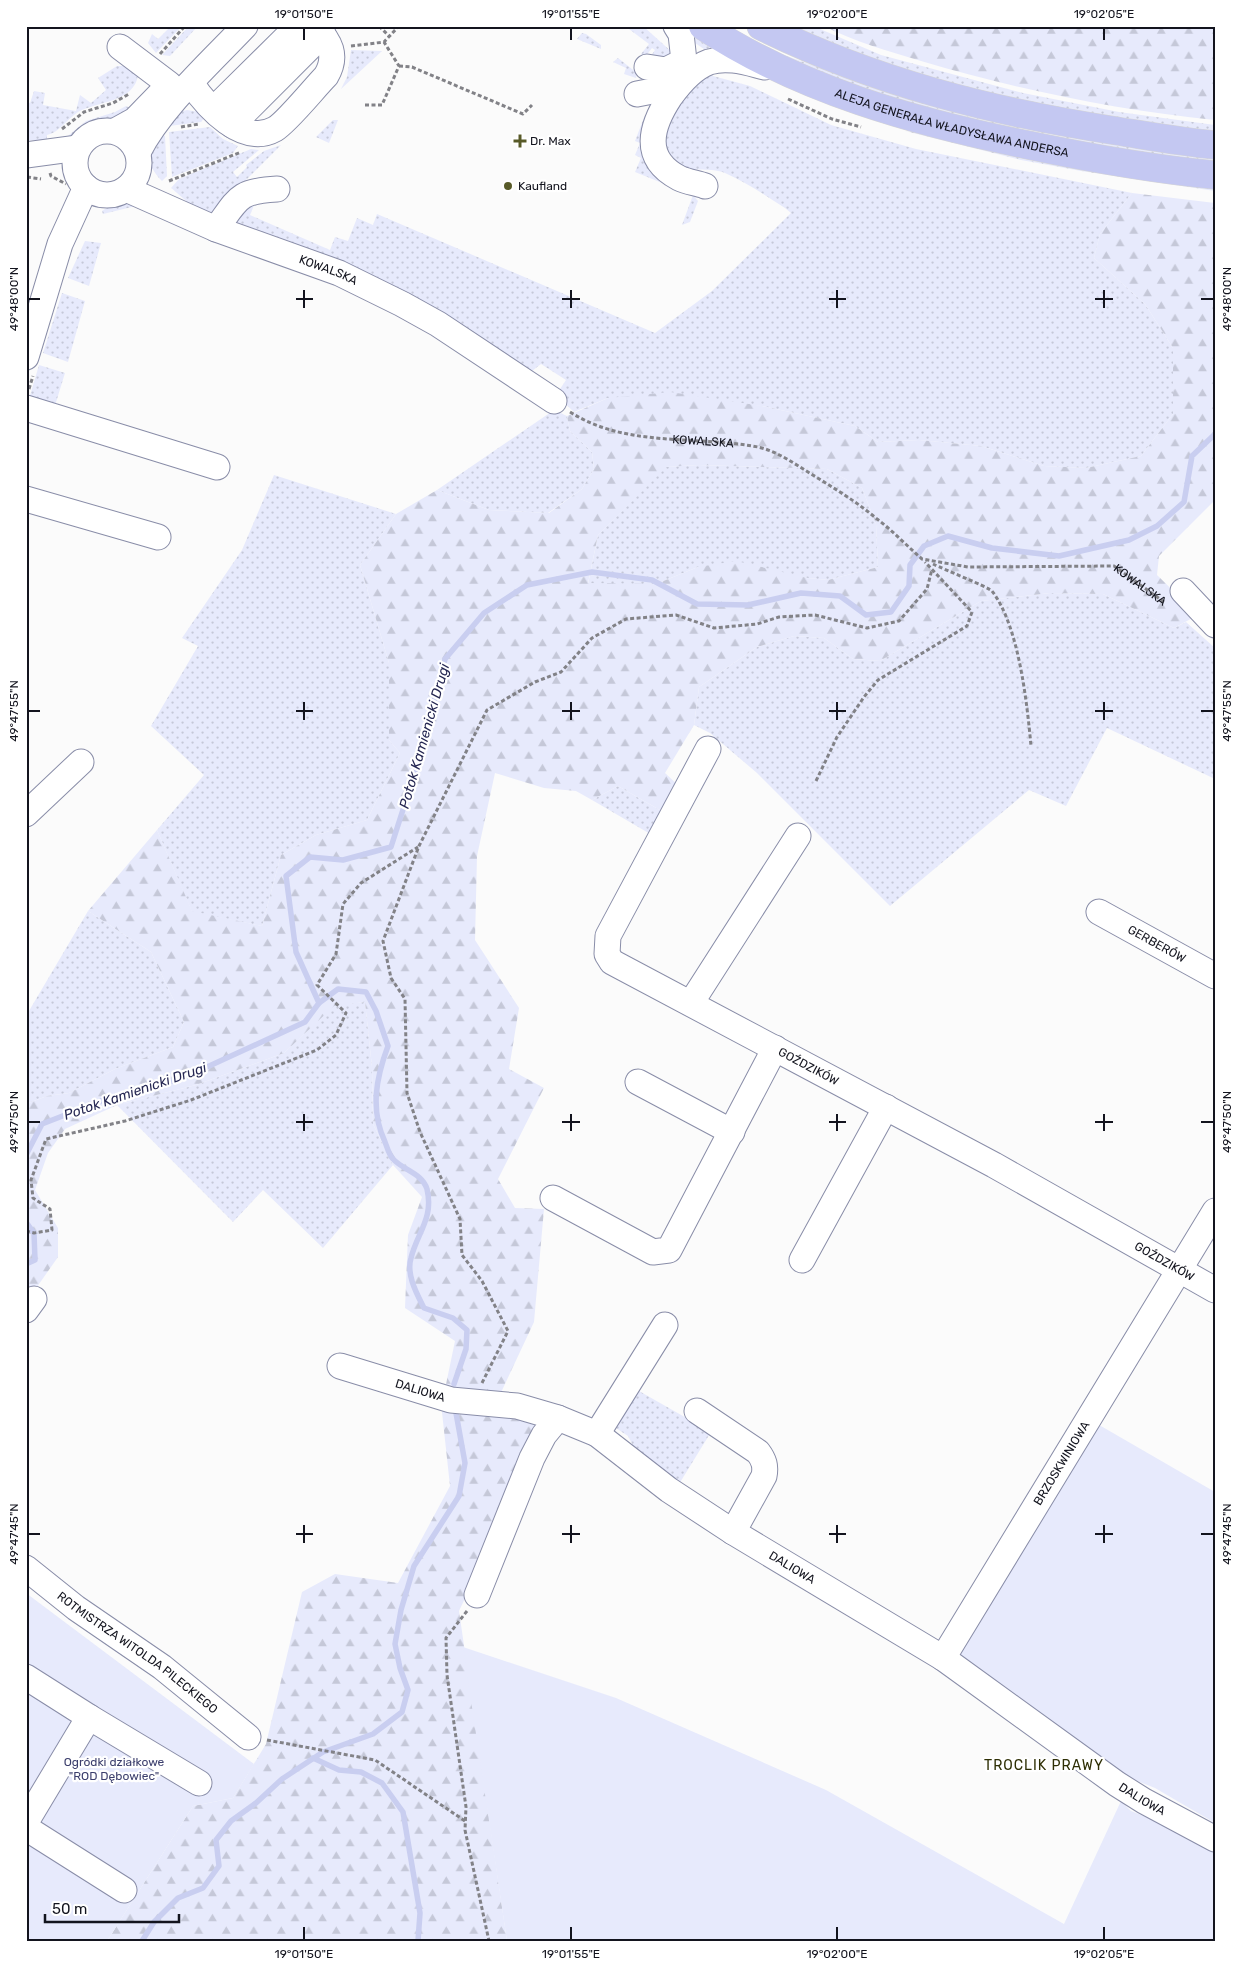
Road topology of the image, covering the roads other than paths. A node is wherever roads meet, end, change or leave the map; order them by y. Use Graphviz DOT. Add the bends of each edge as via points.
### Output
graph roads {
  1 [pos="223,26"];
  2 [pos="245,26"];
  3 [pos="264,26"];
  4 [pos="298,26"];
  5 [pos="676,26"];
  6 [pos="703,26"];
  7 [pos="761,26"];
  8 [pos="319,30"];
  9 [pos="120,47"];
  10 [pos="684,60"];
  11 [pos="647,67"];
  12 [pos="786,72"];
  13 [pos="678,86"];
  14 [pos="637,94"];
  15 [pos="201,99"];
  16 [pos="115,131"];
  17 [pos="1215,146"];
  18 [pos="26,155"];
  19 [pos="139,157"];
  20 [pos="34,172"];
  21 [pos="1215,175"];
  22 [pos="94,178"];
  23 [pos="705,186"];
  24 [pos="277,189"];
  25 [pos="182,213"];
  26 [pos="216,229"];
  27 [pos="26,357"];
  28 [pos="554,401"];
  29 [pos="26,408"];
  30 [pos="217,467"];
  31 [pos="26,499"];
  32 [pos="158,537"];
  33 [pos="1175,598"];
  34 [pos="1215,625"];
  35 [pos="708,749"];
  36 [pos="80,762"];
  37 [pos="26,814"];
  38 [pos="798,836"];
  39 [pos="1098,912"];
  40 [pos="1215,976"];
  41 [pos="691,1003"];
  42 [pos="775,1048"];
  43 [pos="638,1082"];
  44 [pos="886,1107"];
  45 [pos="732,1132"];
  46 [pos="554,1198"];
  47 [pos="1215,1211"];
  48 [pos="802,1260"];
  49 [pos="1180,1269"];
  50 [pos="1215,1290"];
  51 [pos="664,1325"];
  52 [pos="340,1366"];
  53 [pos="697,1411"];
  54 [pos="558,1418"];
  55 [pos="597,1434"];
  56 [pos="733,1532"];
  57 [pos="26,1568"];
  58 [pos="477,1595"];
  59 [pos="943,1658"];
  60 [pos="26,1677"];
  61 [pos="89,1716"];
  62 [pos="248,1737"];
  63 [pos="199,1783"];
  64 [pos="26,1822"];
  65 [pos="26,1828"];
  66 [pos="1215,1839"];
  67 [pos="124,1890"];
  1 -- 15 [label="street"];
  2 -- 15 [label="street"];
  3 -- 15 [label="street"];
  4 -- 15 [label="street"];
  5 -- 10 [label="street" via="681,34"];
  6 -- 12 [label="main road, ALEJA GENERAŁA WŁADYSŁAWA ANDERSA"];
  7 -- 17 [label="main road, ALEJA GENERAŁA WŁADYSŁAWA ANDERSA" via="833,60 947,97 1072,124"];
  8 -- 15 [label="street"];
  8 -- 15 [label="street" via="332,46 332,67 276,129 256,135"];
  9 -- 15 [label="street"];
  10 -- 11 [label="street" via="666,70"];
  10 -- 13 [label="street"];
  12 -- 13 [label="street" via="720,60 696,70"];
  12 -- 21 [label="main road, ALEJA GENERAŁA WŁADYSŁAWA ANDERSA" via="860,101 940,126 1128,164"];
  13 -- 14 [label="street"];
  13 -- 23 [label="street" via="655,124 654,148 668,170 680,178"];
  15 -- 16 [label="street" via="135,120"];
  15 -- 19 [label="street" via="145,138"];
  16 -- 19 [label="street, KOWALSKA" via="128,139"];
  16 -- 22 [label="street" via="104,130 85,139"];
  18 -- 22 [label="street, KOWALSKA"];
  19 -- 22 [label="street" via="138,173"];
  19 -- 25 [label="street, KOWALSKA"];
  20 -- 22 [label="street, KOWALSKA"];
  22 -- 25 [label="street, KOWALSKA"];
  22 -- 27 [label="street" via="87,219 51,278"];
  24 -- 26 [label="street" via="245,193"];
  25 -- 26 [label="street, KOWALSKA"];
  26 -- 28 [label="street, KOWALSKA" via="338,273 402,304 438,324"];
  29 -- 30 [label="street"];
  31 -- 32 [label="street"];
  33 -- 34 [label="street"];
  35 -- 41 [label="street, GOŹDZIKÓW" via="606,944 612,962"];
  36 -- 37 [label="street"];
  38 -- 41 [label="street"];
  39 -- 40 [label="street, GERBERÓW"];
  41 -- 42 [label="street, GOŹDZIKÓW"];
  42 -- 44 [label="street, GOŹDZIKÓW"];
  42 -- 45 [label="street"];
  43 -- 45 [label="street"];
  44 -- 48 [label="street"];
  44 -- 49 [label="street, GOŹDZIKÓW"];
  45 -- 46 [label="street" via="669,1250 653,1252"];
  47 -- 49 [label="street, BRZOSKWINIOWA"];
  49 -- 50 [label="street, GOŹDZIKÓW"];
  49 -- 59 [label="street, BRZOSKWINIOWA"];
  51 -- 55 [label="street"];
  52 -- 54 [label="street, DALIOWA" via="428,1394 517,1406"];
  53 -- 56 [label="street" via="758,1452 766,1467"];
  54 -- 55 [label="street, DALIOWA"];
  54 -- 58 [label="street" via="532,1458"];
  55 -- 56 [label="street, DALIOWA" via="669,1490"];
  56 -- 59 [label="street, DALIOWA"];
  57 -- 62 [label="street, ROTMISTRZA WITOLDA PILECKIEGO" via="76,1608 162,1667"];
  59 -- 66 [label="street, DALIOWA" via="1116,1784"];
  60 -- 61 [label="street"];
  61 -- 63 [label="street"];
  61 -- 64 [label="street"];
  65 -- 67 [label="street"];
}
